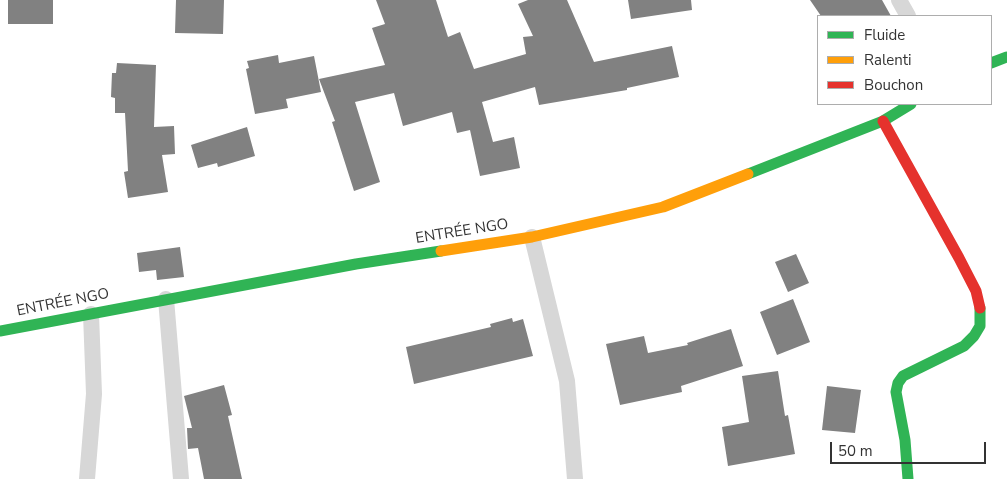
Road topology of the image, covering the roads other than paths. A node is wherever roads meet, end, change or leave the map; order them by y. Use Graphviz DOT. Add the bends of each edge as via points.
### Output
graph roads {
  1 [pos="899,0"];
  2 [pos="907,15"];
  3 [pos="1007,57"];
  4 [pos="992,64"];
  5 [pos="909,105"];
  6 [pos="883,122"];
  7 [pos="532,237"];
  8 [pos="166,299"];
  9 [pos="91,314"];
  10 [pos="0,331"];
  11 [pos="87,479"];
  12 [pos="181,479"];
  13 [pos="575,479"];
  14 [pos="908,479"];
  1 -- 2 [label="street"];
  3 -- 4 [label="street"];
  5 -- 6 [label="street, ENTRÉE NGO"];
  6 -- 7 [label="street, ENTRÉE NGO" via="663,207"];
  6 -- 14 [label="street" via="959,258 976,291 981,311 980,326 964,346 903,376 898,383 896,392"];
  7 -- 8 [label="street, ENTRÉE NGO" via="356,264"];
  7 -- 13 [label="street" via="567,381"];
  8 -- 9 [label="street, ENTRÉE NGO"];
  8 -- 12 [label="street"];
  9 -- 10 [label="street, ENTRÉE NGO"];
  9 -- 11 [label="street" via="94,394"];
}
